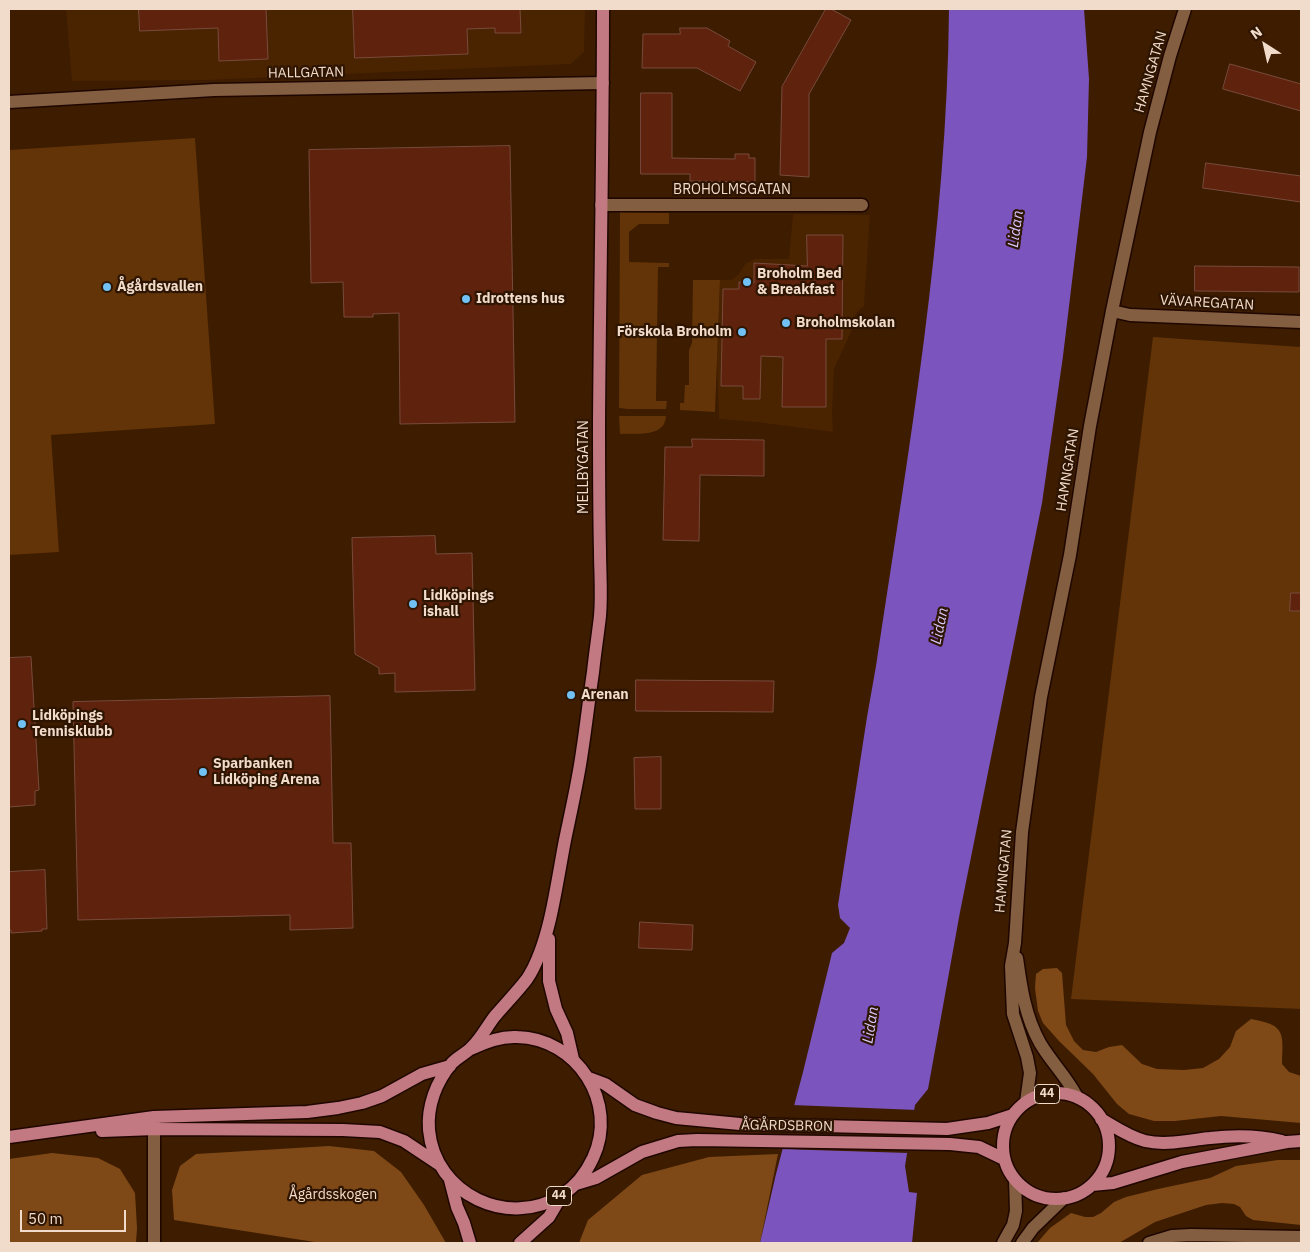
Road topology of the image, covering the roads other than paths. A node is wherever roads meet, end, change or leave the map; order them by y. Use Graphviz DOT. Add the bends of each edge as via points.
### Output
graph roads {
  1 [pos="603,9"];
  2 [pos="1186,9"];
  3 [pos="603,83"];
  4 [pos="9,102"];
  5 [pos="601,205"];
  6 [pos="862,205"];
  7 [pos="1112,311"];
  8 [pos="1301,322"];
  9 [pos="550,921"];
  10 [pos="1015,943"];
  11 [pos="471,1049"];
  12 [pos="573,1059"];
  13 [pos="450,1066"];
  14 [pos="589,1078"];
  15 [pos="1076,1097"];
  16 [pos="1026,1102"];
  17 [pos="1013,1114"];
  18 [pos="1101,1119"];
  19 [pos="154,1123"];
  20 [pos="9,1137"];
  21 [pos="1301,1141"];
  22 [pos="1287,1142"];
  23 [pos="1004,1159"];
  24 [pos="440,1165"];
  25 [pos="450,1180"];
  26 [pos="1015,1180"];
  27 [pos="576,1184"];
  28 [pos="1092,1185"];
  29 [pos="562,1195"];
  30 [pos="1064,1198"];
  31 [pos="1301,1237"];
  32 [pos="154,1243"];
  33 [pos="470,1243"];
  34 [pos="520,1243"];
  35 [pos="1004,1243"];
  36 [pos="1022,1243"];
  37 [pos="1149,1243"];
  1 -- 3 [label="main road, MELLBYGATAN"];
  2 -- 7 [label="street, HAMNGATAN" via="1150,132"];
  3 -- 4 [label="street, HALLGATAN" via="214,90"];
  3 -- 5 [label="main road, MELLBYGATAN"];
  5 -- 6 [label="street, BROHOLMSGATAN"];
  5 -- 9 [label="main road, MELLBYGATAN" via="600,613 582,755"];
  7 -- 8 [label="street, VÄVAREGATAN" via="1130,315"];
  7 -- 10 [label="street, HAMNGATAN" via="1070,555 1041,697 1022,832"];
  9 -- 11 [label="main road, MELLBYGATAN" via="538,962"];
  9 -- 12 [label="main road, MELLBYGATAN" via="549,981"];
  10 -- 15 [label="street" via="1023,999 1031,1024 1040,1044 1071,1084"];
  10 -- 16 [label="street" via="1011,966 1012,1004 1030,1073"];
  11 -- 12 [label="main road, 44" via="500,1038 523,1037 546,1042"];
  11 -- 13 [label="main road, 44"];
  12 -- 14 [label="main road, 44"];
  13 -- 19 [label="main road" via="422,1074 382,1096 338,1108"];
  13 -- 24 [label="main road, 44" via="432,1097 429,1114 429,1132"];
  14 -- 17 [label="main road, ÅGÅRDSBRON / 44" via="606,1084 635,1105 657,1113 740,1124 947,1129 988,1123"];
  14 -- 27 [label="main road, 44" via="601,1114 601,1133 588,1169"];
  15 -- 16 [label="main road, 44" via="1051,1093"];
  15 -- 18 [label="main road, 44"];
  16 -- 17 [label="main road, 44"];
  17 -- 23 [label="main road, 44" via="1004,1136"];
  18 -- 22 [label="main road, 44" via="1147,1142 1172,1143 1238,1135"];
  18 -- 28 [label="main road, 44" via="1107,1132 1108,1153 1104,1167"];
  19 -- 20 [label="main road"];
  19 -- 24 [label="main road" via="380,1132 404,1141"];
  19 -- 32 [label="street"];
  21 -- 22 [label="main road, 44"];
  22 -- 28 [label="main road, 44" via="1182,1162 1113,1183"];
  23 -- 26 [label="main road, 44"];
  23 -- 27 [label="main road, ÅGÅRDSBRON / 44" via="979,1148 950,1144 678,1141 642,1152 596,1178"];
  24 -- 25 [label="main road, 44"];
  25 -- 29 [label="main road, 44" via="474,1199 503,1208 534,1207"];
  25 -- 33 [label="main road, 44"];
  26 -- 30 [label="main road, 44" via="1037,1196"];
  26 -- 35 [label="street" via="1016,1211"];
  27 -- 29 [label="main road, 44"];
  28 -- 30 [label="main road, 44"];
  29 -- 34 [label="main road, 44" via="549,1217"];
  30 -- 36 [label="street"];
  31 -- 37 [label="street" via="1191,1235 1172,1236"];
}
